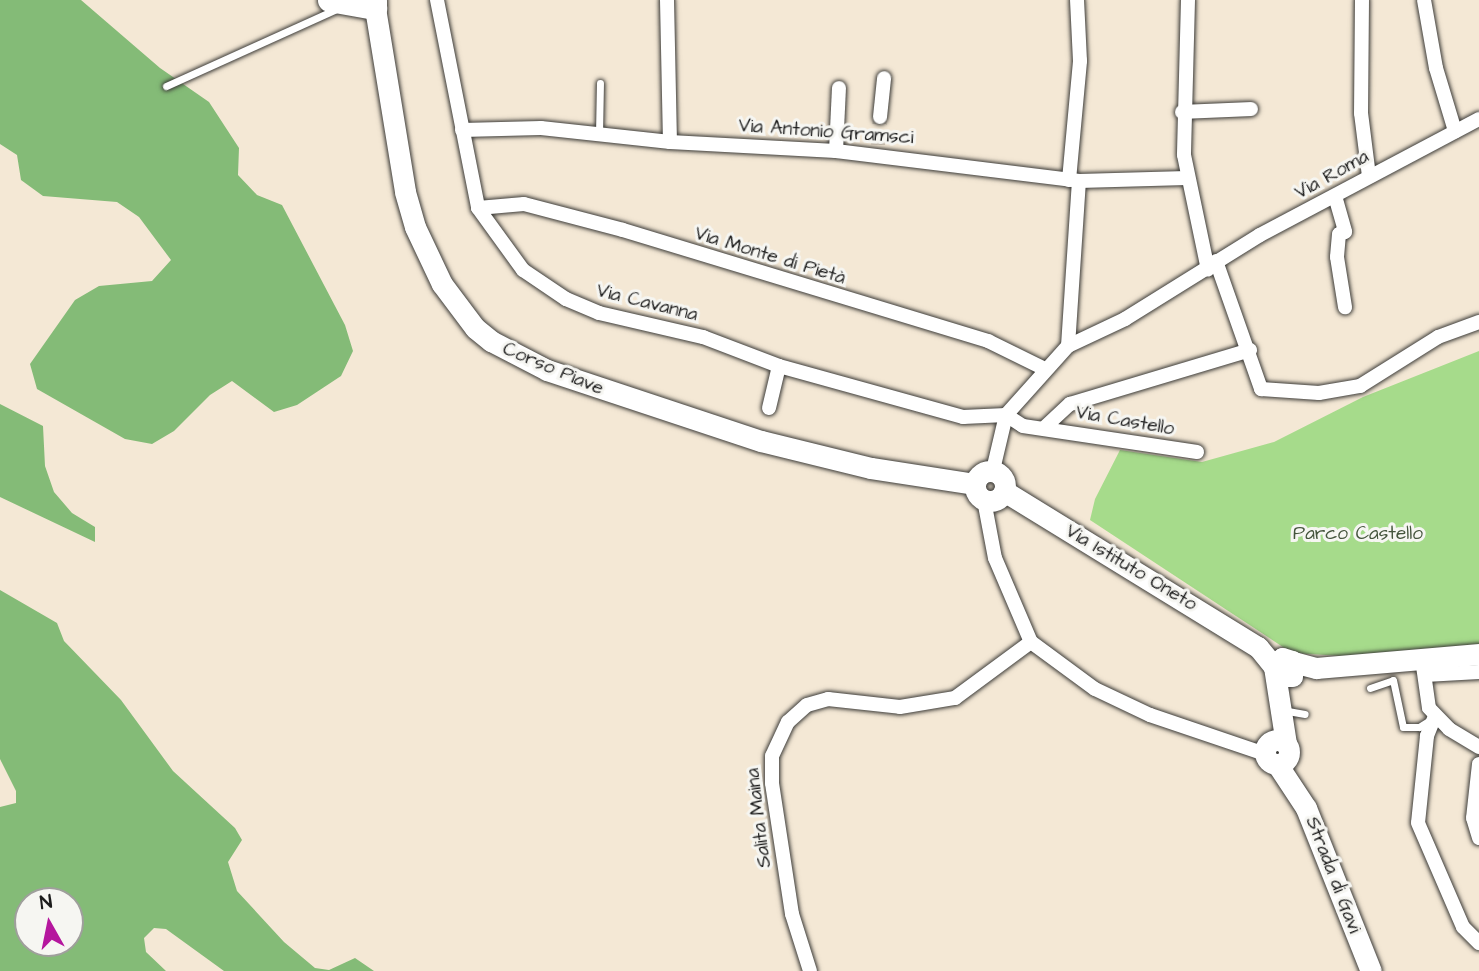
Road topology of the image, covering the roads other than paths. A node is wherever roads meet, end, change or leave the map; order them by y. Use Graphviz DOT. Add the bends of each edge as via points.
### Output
graph roads {
  1 [pos="437,0"];
  2 [pos="667,0"];
  3 [pos="1077,0"];
  4 [pos="1188,0"];
  5 [pos="1362,0"];
  6 [pos="336,3"];
  7 [pos="375,4"];
  8 [pos="1425,4"];
  9 [pos="884,78"];
  10 [pos="600,83"];
  11 [pos="166,86"];
  12 [pos="839,88"];
  13 [pos="1251,109"];
  14 [pos="1182,112"];
  15 [pos="880,117"];
  16 [pos="1479,119"];
  17 [pos="462,130"];
  18 [pos="1455,131"];
  19 [pos="599,134"];
  20 [pos="670,142"];
  21 [pos="836,151"];
  22 [pos="1368,176"];
  23 [pos="1187,178"];
  24 [pos="1074,181"];
  25 [pos="1335,196"];
  26 [pos="478,208"];
  27 [pos="1212,266"];
  28 [pos="1345,307"];
  29 [pos="1479,322"];
  30 [pos="1068,346"];
  31 [pos="1250,350"];
  32 [pos="779,366"];
  33 [pos="1045,369"];
  34 [pos="769,408"];
  35 [pos="1006,415"];
  36 [pos="1045,427"];
  37 [pos="1197,453"];
  38 [pos="993,470"];
  39 [pos="979,492"];
  40 [pos="1004,492"];
  41 [pos="1031,642"];
  42 [pos="1479,654"];
  43 [pos="1423,667"];
  44 [pos="1285,669"];
  45 [pos="1479,672"];
  46 [pos="1370,688"];
  47 [pos="1305,714"];
  48 [pos="1435,716"];
  49 [pos="1279,736"];
  50 [pos="1479,747"];
  51 [pos="1479,764"];
  52 [pos="1479,838"];
  53 [pos="1479,943"];
  54 [pos="810,971"];
  55 [pos="1371,971"];
  1 -- 17 [label="street, Via Cavanna"];
  2 -- 20 [label="street"];
  3 -- 24 [label="street" via="1080,61"];
  4 -- 14 [label="street"];
  5 -- 22 [label="street" via="1361,113"];
  6 -- 7 [label="main road"];
  6 -- 11 [label="lane" via="327,17"];
  7 -- 39 [label="main road, Corso Piave" via="405,192 415,227 442,284 475,328 510,353 635,403 761,441"];
  8 -- 18 [label="street"];
  9 -- 15 [label="street"];
  10 -- 19 [label="lane"];
  12 -- 21 [label="street"];
  13 -- 14 [label="street"];
  14 -- 23 [label="street"];
  16 -- 18 [label="street, Via Roma"];
  17 -- 19 [label="street, Via Antonio Gramsci" via="541,128"];
  17 -- 26 [label="street, Via Cavanna"];
  18 -- 22 [label="street, Via Roma"];
  19 -- 20 [label="street, Via Antonio Gramsci"];
  20 -- 21 [label="street, Via Antonio Gramsci"];
  21 -- 24 [label="street, Via Antonio Gramsci" via="877,150"];
  22 -- 25 [label="street, Via Roma"];
  23 -- 24 [label="street, Via Antonio Gramsci"];
  23 -- 27 [label="street"];
  24 -- 30 [label="street"];
  25 -- 27 [label="street, Via Roma"];
  25 -- 28 [label="street" via="1345,232 1339,234 1337,257"];
  26 -- 32 [label="street, Via Cavanna" via="523,270 566,299 599,313 703,337"];
  26 -- 33 [label="street, Via Monte di Pietà" via="524,204 623,230 988,341"];
  27 -- 30 [label="street, Via Roma"];
  27 -- 31 [label="street"];
  29 -- 31 [label="street" via="1438,337 1360,386 1319,393 1261,389"];
  30 -- 33 [label="street, Via Roma"];
  31 -- 36 [label="street" via="1070,404"];
  32 -- 34 [label="street"];
  32 -- 35 [label="street, Via Cavanna" via="944,415"];
  33 -- 35 [label="street, Via Roma"];
  35 -- 36 [label="street, Via Castello" via="1023,426"];
  35 -- 38 [label="street"];
  36 -- 37 [label="street, Via Castello"];
  38 -- 39 [label="main road" via="981,473"];
  38 -- 40 [label="main road" via="1004,481"];
  39 -- 40 [label="main road" via="996,500"];
  39 -- 41 [label="street" via="995,558"];
  40 -- 44 [label="main road, Via Istituto Oneto" via="1258,647"];
  41 -- 49 [label="street" via="1095,689 1150,715"];
  41 -- 54 [label="street, Salita Maina" via="955,698 900,707 828,699 807,705 788,722 772,756 772,783 792,914"];
  42 -- 43 [label="main road"];
  43 -- 44 [label="main road"];
  43 -- 45 [label="street"];
  43 -- 48 [label="street" via="1429,708"];
  44 -- 49 [label="main road"];
  46 -- 48 [label="lane" via="1393,680 1403,727 1419,727"];
  47 -- 49 [label="lane"];
  48 -- 50 [label="street"];
  48 -- 53 [label="street" via="1427,736 1418,823 1463,927"];
  49 -- 55 [label="main road, Strada di Gavi" via="1292,780"];
  51 -- 52 [label="street" via="1473,818"];
}
